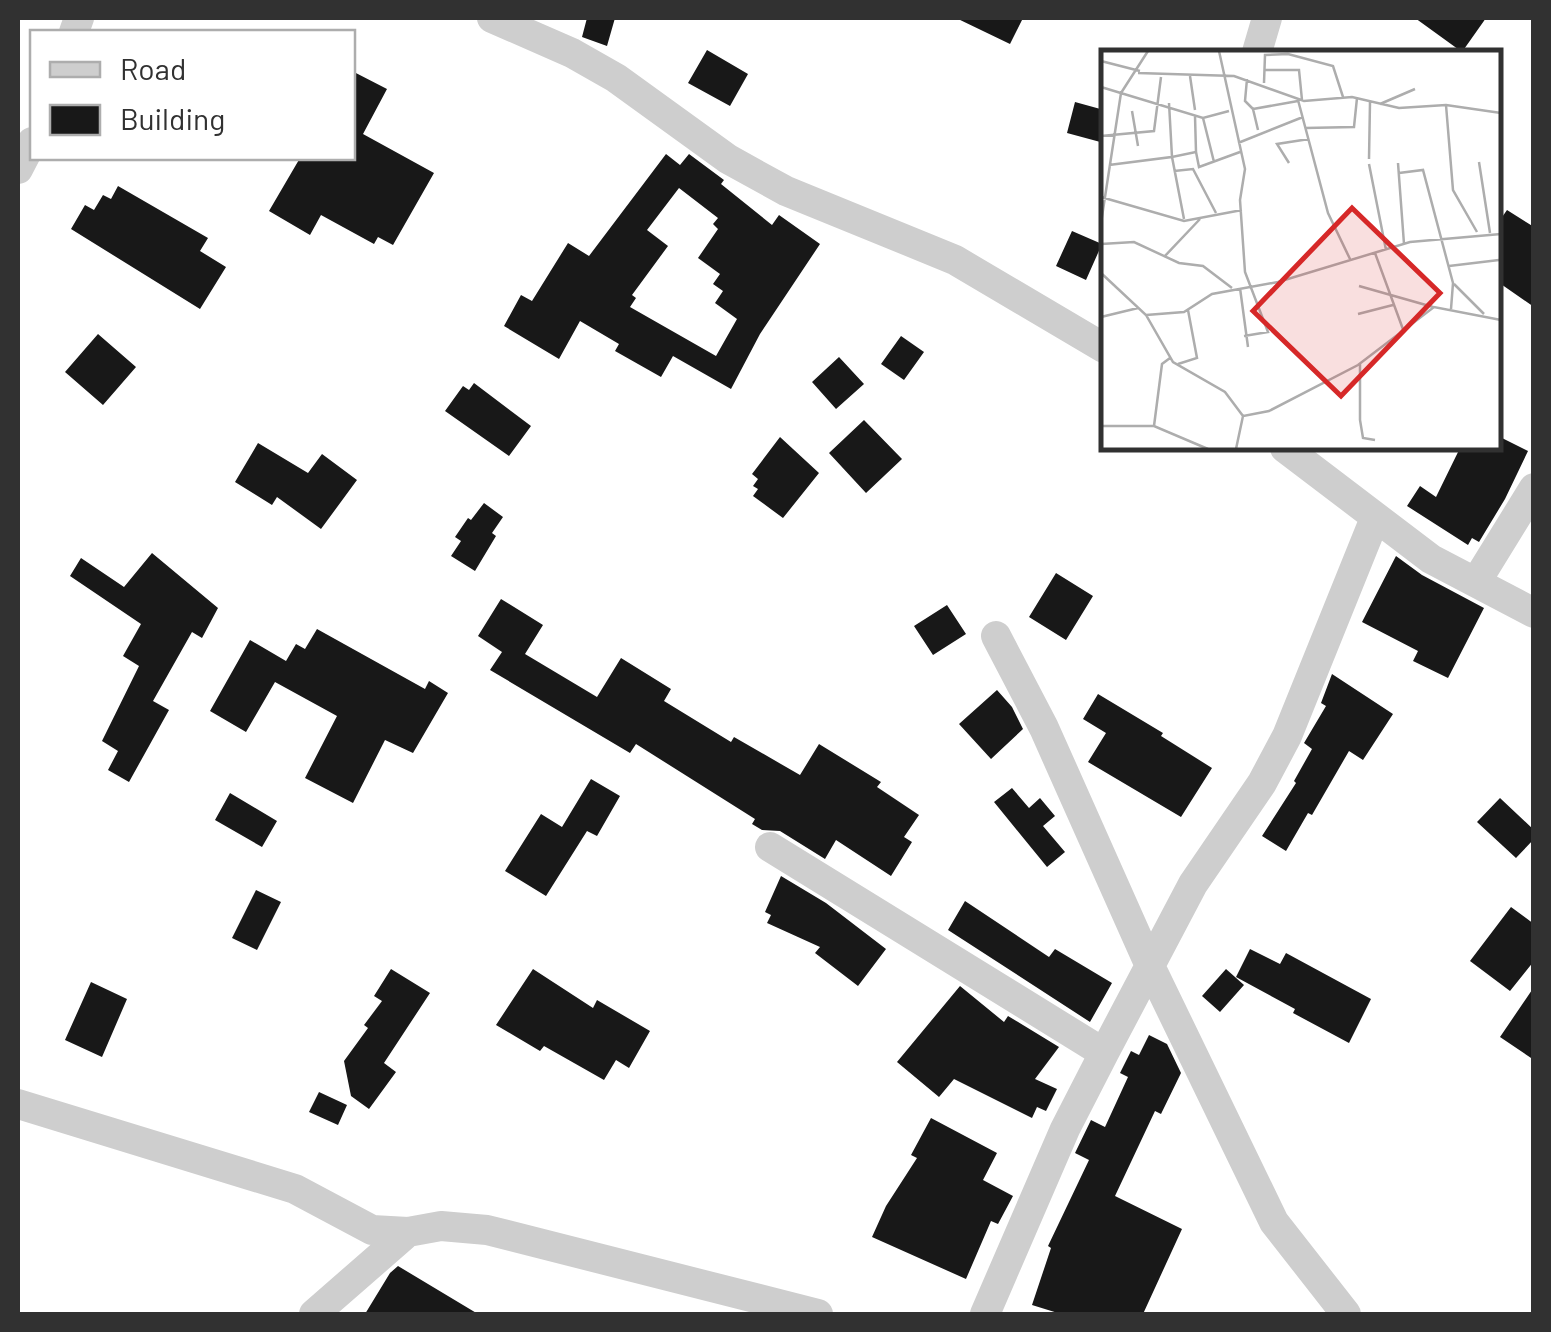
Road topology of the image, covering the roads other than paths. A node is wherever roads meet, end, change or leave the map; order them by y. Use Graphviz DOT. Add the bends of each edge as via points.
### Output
graph roads {
  1 [pos="492,18"];
  2 [pos="1266,18"];
  3 [pos="1258,50"];
  4 [pos="30,146"];
  5 [pos="18,169"];
  6 [pos="1101,346"];
  7 [pos="1288,450"];
  8 [pos="1534,488"];
  9 [pos="1375,518"];
  10 [pos="1476,582"];
  11 [pos="1534,613"];
  12 [pos="996,636"];
  13 [pos="770,847"];
  14 [pos="1150,966"];
  15 [pos="1104,1053"];
  16 [pos="18,1104"];
  17 [pos="408,1232"];
  18 [pos="314,1314"];
  19 [pos="818,1314"];
  20 [pos="985,1314"];
  21 [pos="1346,1314"];
  1 -- 6 [label="street" via="616,78 728,159 786,191 955,260"];
  2 -- 3 [label="street"];
  4 -- 5 [label="street"];
  7 -- 9 [label="street"];
  8 -- 10 [label="street"];
  9 -- 10 [label="street"];
  9 -- 14 [label="street" via="1288,736 1193,884"];
  10 -- 11 [label="street"];
  12 -- 14 [label="street"];
  13 -- 15 [label="street"];
  14 -- 15 [label="street"];
  14 -- 21 [label="street" via="1274,1222"];
  15 -- 20 [label="street"];
  16 -- 17 [label="street" via="295,1190 372,1230"];
  17 -- 18 [label="street"];
  17 -- 19 [label="street" via="442,1226 487,1230"];
}
